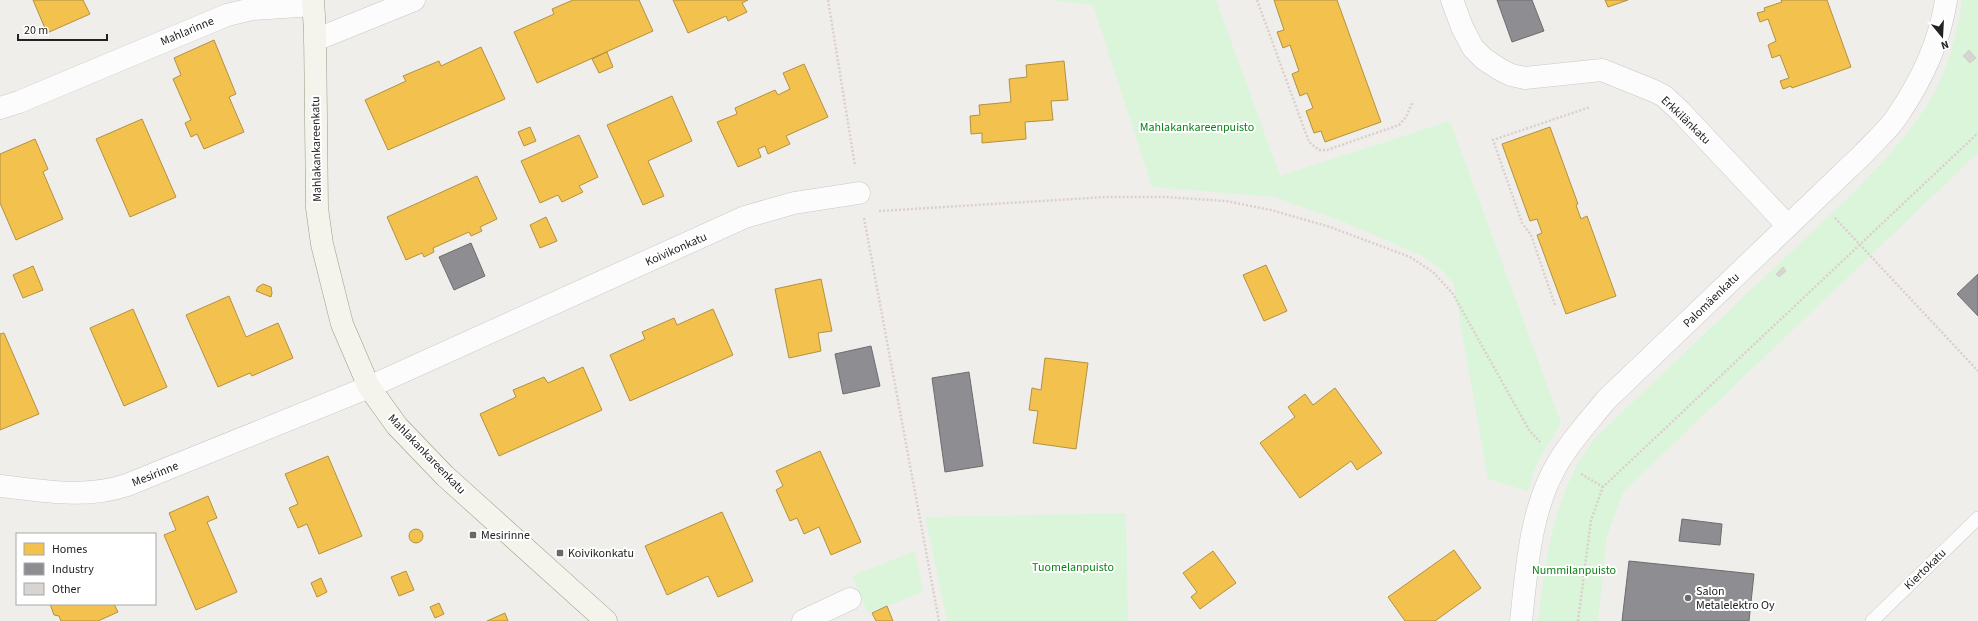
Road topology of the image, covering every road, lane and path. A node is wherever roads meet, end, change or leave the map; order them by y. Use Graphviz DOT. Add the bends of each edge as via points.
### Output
graph roads {
  1 [pos="414,0"];
  2 [pos="828,0"];
  3 [pos="1257,0"];
  4 [pos="1452,0"];
  5 [pos="1946,0"];
  6 [pos="313,3"];
  7 [pos="315,40"];
  8 [pos="1413,101"];
  9 [pos="1590,107"];
  10 [pos="0,108"];
  11 [pos="1978,134"];
  12 [pos="1816,199"];
  13 [pos="861,202"];
  14 [pos="1788,226"];
  15 [pos="1860,245"];
  16 [pos="1555,305"];
  17 [pos="1978,371"];
  18 [pos="369,386"];
  19 [pos="1558,461"];
  20 [pos="0,486"];
  21 [pos="1603,487"];
  22 [pos="1978,518"];
  23 [pos="850,599"];
  24 [pos="1885,616"];
  25 [pos="606,621"];
  26 [pos="803,621"];
  27 [pos="939,621"];
  28 [pos="1521,621"];
  29 [pos="1578,621"];
  30 [pos="1872,621"];
  1 -- 7 [label="street"];
  2 -- 13 [label="path"];
  3 -- 8 [label="path" via="1309,142 1319,150 1327,150 1399,125 1406,117"];
  4 -- 14 [label="street, Erkkilänkatu" via="1473,48 1484,59 1511,74 1525,78 1602,70 1664,96"];
  5 -- 12 [label="street, Palomäenkatu" via="1943,20 1922,73 1895,119"];
  6 -- 7 [label="street, Mahlakankareenkatu"];
  6 -- 10 [label="street, Mahlarinne" via="252,9 227,15"];
  7 -- 18 [label="street, Mahlakankareenkatu" via="317,208 322,244 342,324"];
  9 -- 16 [label="path" via="1493,140 1522,223 1531,236"];
  11 -- 15 [label="path"];
  12 -- 14 [label="street, Palomäenkatu"];
  12 -- 15 [label="path"];
  13 -- 18 [label="street, Koivikonkatu" via="794,203 745,218"];
  13 -- 19 [label="path" via="1165,197 1226,201 1271,210 1330,227 1410,257 1433,272 1453,294 1529,430"];
  13 -- 27 [label="path"];
  14 -- 19 [label="street, Palomäenkatu" via="1606,400"];
  15 -- 17 [label="path"];
  15 -- 21 [label="path"];
  18 -- 20 [label="street, Mesirinne" via="112,490 71,494"];
  18 -- 25 [label="street, Mahlakankareenkatu" via="397,426 445,476"];
  19 -- 21 [label="path"];
  19 -- 28 [label="street, Palomäenkatu" via="1549,480 1535,525"];
  21 -- 29 [label="path" via="1591,520"];
  22 -- 24 [label="lane, Kiertokatu"];
  23 -- 26 [label="street"];
  24 -- 30 [label="lane, Kiertokatu"];
}
